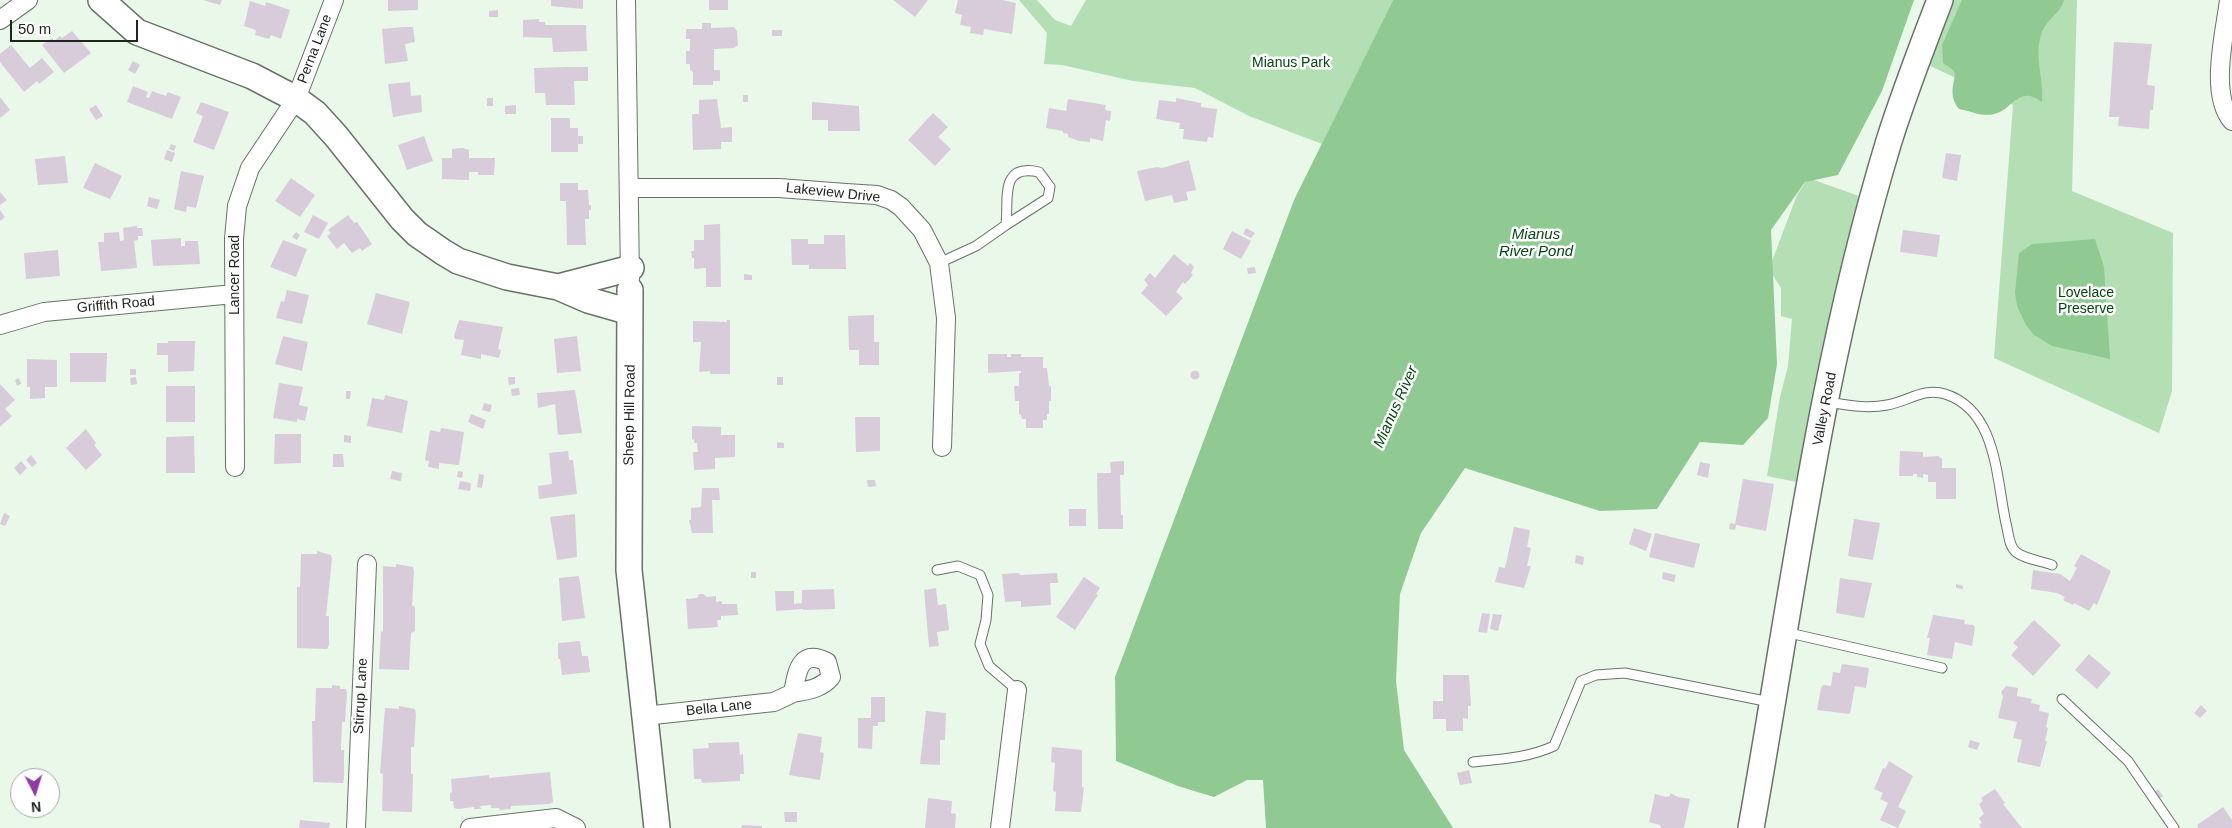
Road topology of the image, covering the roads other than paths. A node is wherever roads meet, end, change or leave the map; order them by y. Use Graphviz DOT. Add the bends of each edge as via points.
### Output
graph roads {
  1 [pos="28,0"];
  2 [pos="101,0"];
  3 [pos="334,0"];
  4 [pos="626,0"];
  5 [pos="1940,0"];
  6 [pos="2229,0"];
  7 [pos="0,20"];
  8 [pos="296,99"];
  9 [pos="2232,121"];
  10 [pos="630,188"];
  11 [pos="1006,225"];
  12 [pos="939,263"];
  13 [pos="558,287"];
  14 [pos="630,290"];
  15 [pos="234,294"];
  16 [pos="0,325"];
  17 [pos="1826,402"];
  18 [pos="942,447"];
  19 [pos="235,468"];
  20 [pos="367,564"];
  21 [pos="2052,565"];
  22 [pos="937,570"];
  23 [pos="1785,632"];
  24 [pos="1942,668"];
  25 [pos="1016,690"];
  26 [pos="793,693"];
  27 [pos="2062,699"];
  28 [pos="1773,702"];
  29 [pos="644,716"];
  30 [pos="1473,762"];
  31 [pos="507,826"];
  32 [pos="356,828"];
  33 [pos="470,828"];
  34 [pos="576,828"];
  35 [pos="657,828"];
  36 [pos="1000,828"];
  37 [pos="1751,828"];
  38 [pos="2174,828"];
  1 -- 7 [label="street"];
  2 -- 8 [label="street" via="138,32 252,76"];
  3 -- 8 [label="street, Perna Lane"];
  4 -- 10 [label="street, Sheep Hill Road"];
  5 -- 17 [label="street, Valley Road" via="1916,61 1882,166"];
  6 -- 9 [label="street" via="2220,82 2222,101"];
  8 -- 13 [label="street" via="315,113 336,136 385,200 417,234 458,261 507,277"];
  8 -- 15 [label="street, Lancer Road" via="250,168 237,206"];
  10 -- 12 [label="street, Lakeview Drive" via="779,188 877,195 901,207 922,230"];
  10 -- 14 [label="street, Sheep Hill Road"];
  11 -- 11 [label="lane" via="1006,187 1011,178 1030,170 1039,172 1050,187 1048,198"];
  11 -- 12 [label="lane" via="976,246"];
  12 -- 18 [label="street, Lakeview Drive" via="946,318"];
  13 -- 14 [label="street"];
  13 -- 14 [label="street" via="588,300"];
  14 -- 29 [label="street, Sheep Hill Road" via="629,570"];
  15 -- 16 [label="street, Griffith Road" via="44,312"];
  15 -- 19 [label="street, Lancer Road"];
  17 -- 21 [label="lane" via="1874,407 1931,392 1944,393 1956,399 1969,409 1987,432 2011,546 2017,553"];
  17 -- 23 [label="street, Valley Road"];
  20 -- 32 [label="street, Stirrup Lane"];
  22 -- 25 [label="lane" via="958,566 980,574 988,595 980,644 989,666"];
  23 -- 24 [label="lane"];
  23 -- 28 [label="street, Valley Road"];
  25 -- 36 [label="street"];
  26 -- 29 [label="street, Bella Lane" via="774,702 750,706"];
  27 -- 38 [label="lane" via="2128,761"];
  28 -- 30 [label="lane" via="1625,673 1596,675 1581,681 1554,746 1519,758"];
  28 -- 37 [label="street, Valley Road"];
  29 -- 35 [label="street, Sheep Hill Road"];
  31 -- 33 [label="street"];
  31 -- 34 [label="street" via="556,818"];
}
